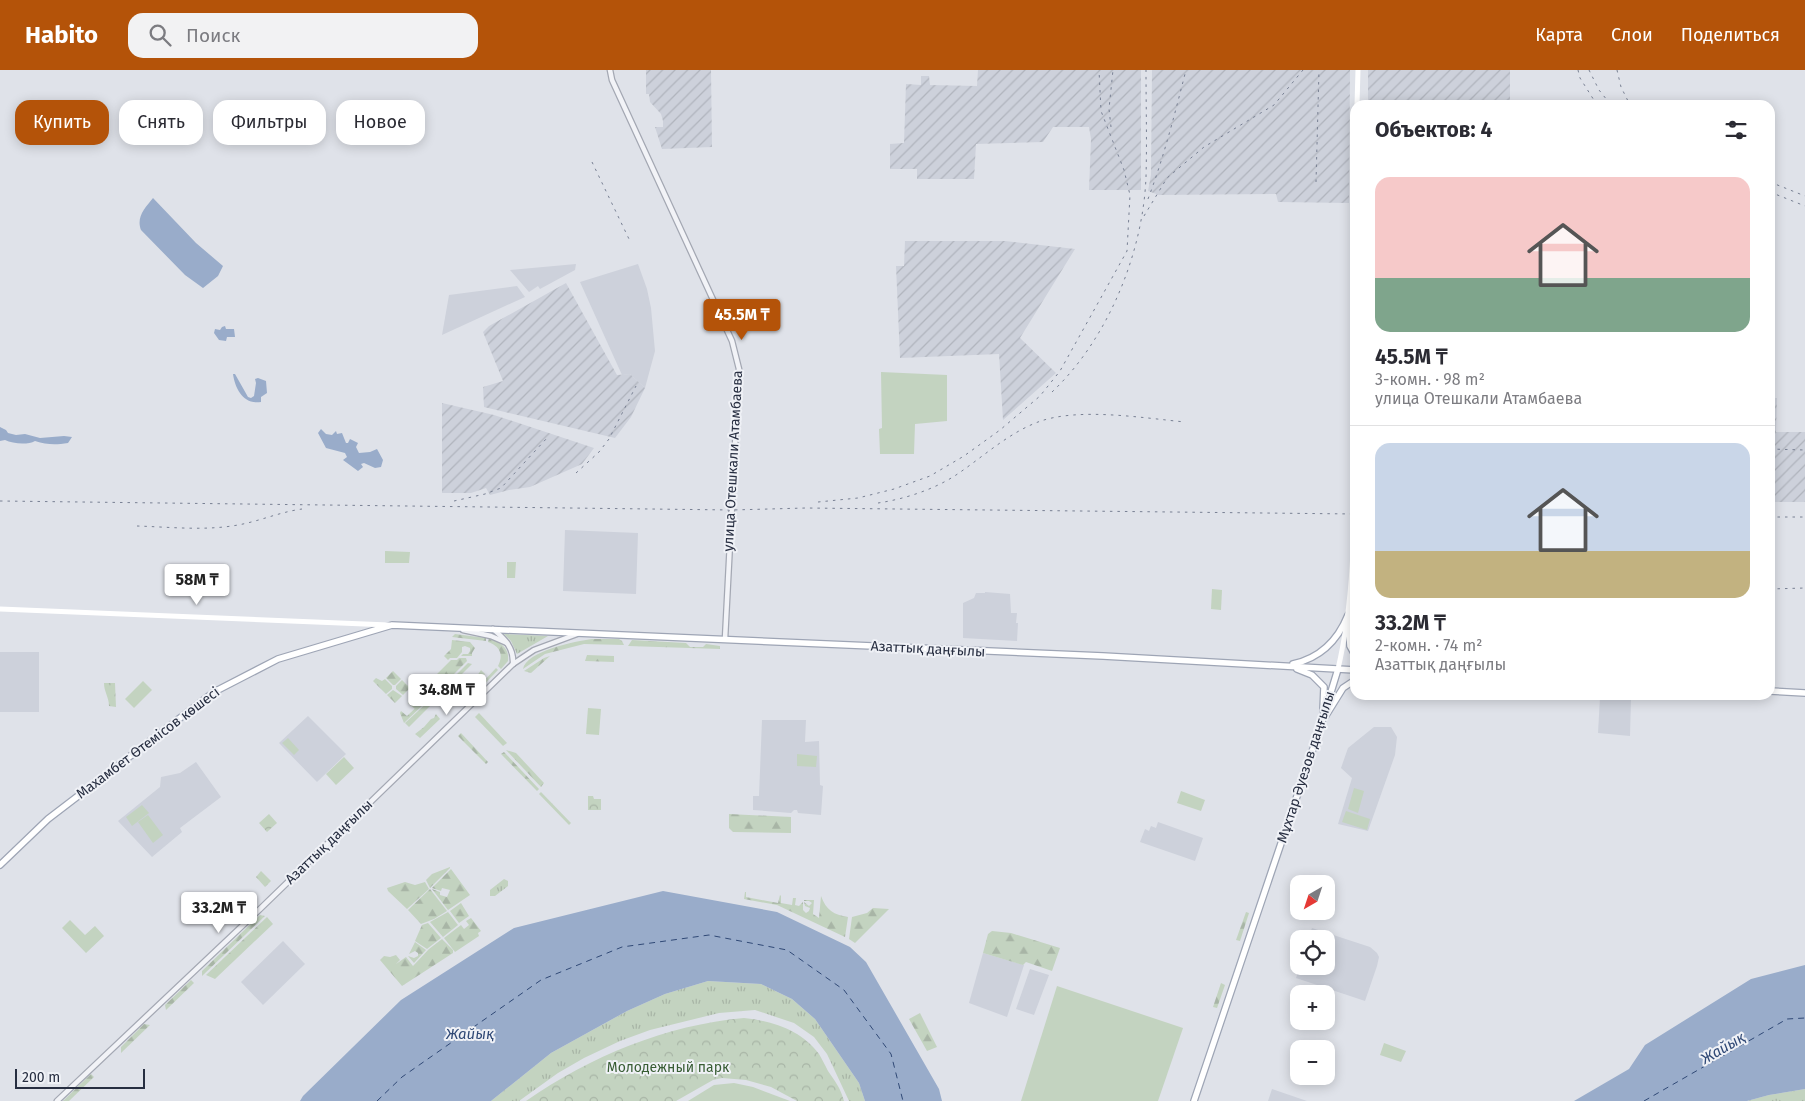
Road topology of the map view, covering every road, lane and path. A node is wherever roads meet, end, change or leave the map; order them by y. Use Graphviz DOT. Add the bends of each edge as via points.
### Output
graph roads {
  1 [pos="610,70"];
  2 [pos="1358,70"];
  3 [pos="1358,100"];
  4 [pos="1350,598"];
  5 [pos="0,609"];
  6 [pos="1348,615"];
  7 [pos="392,625"];
  8 [pos="452,627"];
  9 [pos="493,629"];
  10 [pos="578,634"];
  11 [pos="725,639"];
  12 [pos="507,643"];
  13 [pos="1350,646"];
  14 [pos="513,664"];
  15 [pos="1280,665"];
  16 [pos="1338,669"];
  17 [pos="1350,670"];
  18 [pos="1350,683"];
  19 [pos="1775,691"];
  20 [pos="1805,693"];
  21 [pos="1322,723"];
  22 [pos="0,865"];
  23 [pos="57,1101"];
  24 [pos="1194,1101"];
  1 -- 11 [label="street, улица Отешкали Атамбаева" via="732,341 739,369"];
  2 -- 3 [label="main road"];
  4 -- 6 [label="main road, Мұхтар Әуезов даңғылы"];
  5 -- 7 [label="main road"];
  6 -- 13 [label="main road"];
  6 -- 15 [label="main road" via="1339,634 1324,650 1301,662"];
  6 -- 16 [label="main road, Мұхтар Әуезов даңғылы"];
  7 -- 8 [label="main road, Махамбет Өтемісов көшесі"];
  7 -- 22 [label="main road, Махамбет Өтемісов көшесі" via="278,659 228,684 48,819"];
  8 -- 9 [label="main road, Махамбет Өтемісов көшесі"];
  8 -- 12 [label="street"];
  9 -- 10 [label="main road, Азаттық даңғылы"];
  9 -- 12 [label="street"];
  10 -- 11 [label="main road, Азаттық даңғылы"];
  10 -- 14 [label="street, Азаттық даңғылы" via="534,650"];
  11 -- 15 [label="main road, Азаттық даңғылы"];
  12 -- 14 [label="street" via="514,655"];
  14 -- 23 [label="street, Азаттық даңғылы"];
  15 -- 16 [label="main road"];
  15 -- 21 [label="main road" via="1305,671 1324,688"];
  16 -- 17 [label="main road"];
  16 -- 21 [label="main road, Мұхтар Әуезов даңғылы"];
  18 -- 21 [label="main road" via="1343,688"];
  19 -- 20 [label="main road"];
  21 -- 24 [label="main road, Мұхтар Әуезов даңғылы"];
}
